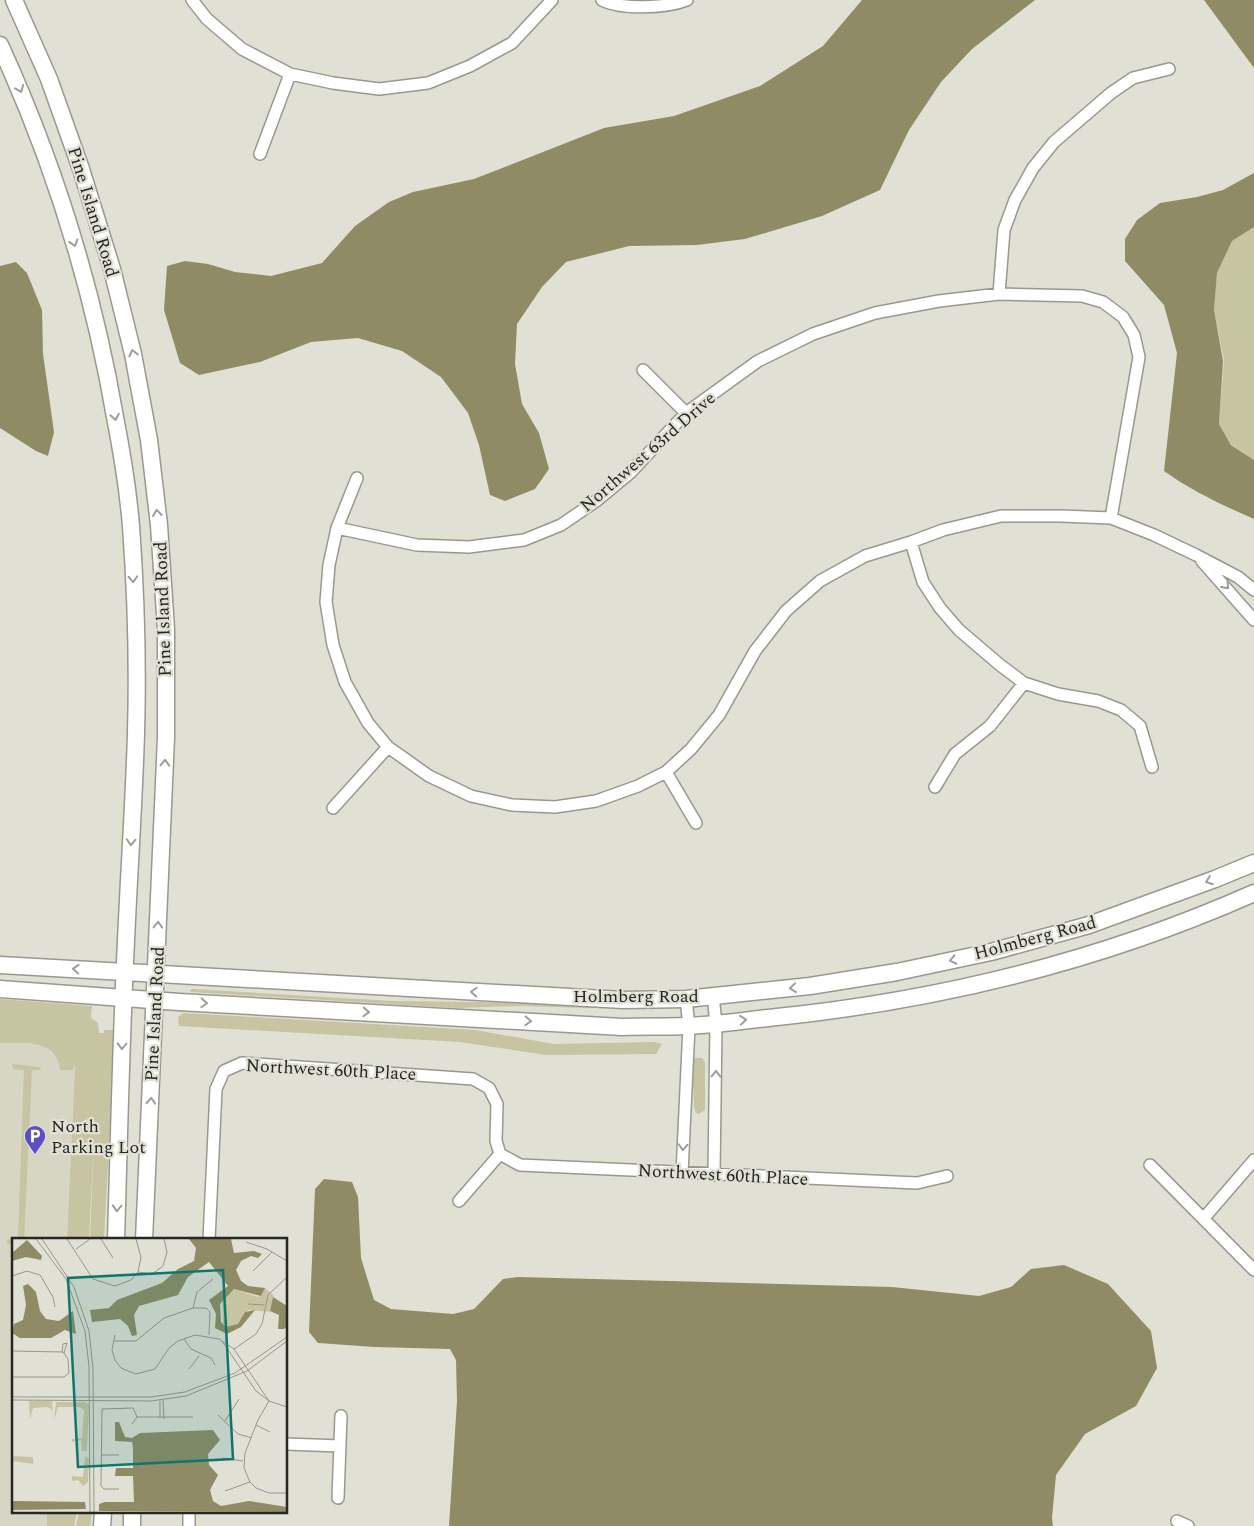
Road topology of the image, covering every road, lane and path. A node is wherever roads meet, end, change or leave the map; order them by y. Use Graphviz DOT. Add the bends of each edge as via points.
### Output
graph roads {
  1 [pos="14,0"];
  2 [pos="192,0"];
  3 [pos="552,0"];
  4 [pos="602,0"];
  5 [pos="687,0"];
  6 [pos="0,45"];
  7 [pos="1169,68"];
  8 [pos="290,74"];
  9 [pos="260,154"];
  10 [pos="999,294"];
  11 [pos="643,370"];
  12 [pos="686,413"];
  13 [pos="357,478"];
  14 [pos="1111,518"];
  15 [pos="337,528"];
  16 [pos="911,542"];
  17 [pos="1196,555"];
  18 [pos="1254,590"];
  19 [pos="1254,620"];
  20 [pos="1024,683"];
  21 [pos="388,747"];
  22 [pos="1152,768"];
  23 [pos="666,772"];
  24 [pos="935,787"];
  25 [pos="333,808"];
  26 [pos="696,823"];
  27 [pos="1254,863"];
  28 [pos="1254,893"];
  29 [pos="0,965"];
  30 [pos="125,972"];
  31 [pos="157,974"];
  32 [pos="0,989"];
  33 [pos="713,996"];
  34 [pos="124,997"];
  35 [pos="686,999"];
  36 [pos="155,1000"];
  37 [pos="716,1023"];
  38 [pos="688,1026"];
  39 [pos="500,1154"];
  40 [pos="1254,1160"];
  41 [pos="1150,1165"];
  42 [pos="682,1173"];
  43 [pos="714,1175"];
  44 [pos="947,1176"];
  45 [pos="459,1201"];
  46 [pos="1204,1218"];
  47 [pos="116,1238"];
  48 [pos="144,1238"];
  49 [pos="209,1238"];
  50 [pos="1254,1270"];
  51 [pos="341,1416"];
  52 [pos="288,1444"];
  53 [pos="340,1446"];
  54 [pos="338,1498"];
  31 -- 1 [label="street, Pine Island Road, one-way" via="166,737 166,629 149,440 133,354 112,269 49,79"];
  2 -- 8 [label="street" via="207,19 242,49"];
  3 -- 8 [label="street" via="512,43 470,66 428,83 379,89 333,84"];
  4 -- 5 [label="street" via="640,7 678,4"];
  6 -- 30 [label="street, Pine Island Road, one-way" via="53,175 84,275 105,355 127,496 136,626 136,732"];
  7 -- 10 [label="street" via="1133,78 1111,92 1054,142 1033,168 1015,200 1004,230"];
  8 -- 9 [label="street"];
  10 -- 12 [label="street, Northwest 63rd Drive" via="875,313 813,334 758,362"];
  10 -- 14 [label="street, Northwest 63rd Drive" via="1082,296 1104,302 1123,317 1134,335 1139,357"];
  11 -- 12 [label="street"];
  12 -- 15 [label="street, Northwest 63rd Drive" via="631,472 596,501 561,525 524,540 469,547 416,544"];
  13 -- 15 [label="street"];
  14 -- 16 [label="street" via="1001,516 943,530"];
  14 -- 17 [label="street"];
  15 -- 21 [label="street" via="326,602 333,645 345,682 368,723"];
  16 -- 20 [label="street" via="924,582 940,608 959,630"];
  16 -- 23 [label="street" via="865,556 820,581 786,611 755,651 719,715 691,750"];
  17 -- 18 [label="street" via="1238,577"];
  17 -- 19 [label="street, one-way"];
  20 -- 22 [label="street" via="1058,694 1098,701 1121,710 1140,726"];
  20 -- 24 [label="street" via="990,726 955,754"];
  21 -- 23 [label="street" via="430,776 471,796 512,805 555,807 596,801"];
  21 -- 25 [label="street"];
  23 -- 26 [label="street"];
  27 -- 33 [label="street, Holmberg Road, one-way" via="1089,925 991,952 810,986"];
  37 -- 28 [label="street, Holmberg Road, one-way" via="812,1013 1002,979 1097,952"];
  30 -- 29 [label="street, Holmberg Road, one-way"];
  30 -- 31 [label="street, Holmberg Road"];
  30 -- 34 [label="street, Pine Island Road"];
  35 -- 31 [label="street, Holmberg Road, one-way" via="622,1000"];
  31 -- 36 [label="street, Pine Island Road"];
  32 -- 34 [label="street, Holmberg Road"];
  33 -- 35 [label="street, Holmberg Road"];
  33 -- 37 [label="street"];
  34 -- 36 [label="street, Holmberg Road"];
  34 -- 47 [label="street, Pine Island Road, one-way"];
  35 -- 38 [label="street"];
  36 -- 38 [label="street, Holmberg Road, one-way" via="622,1027"];
  48 -- 36 [label="street, Pine Island Road, one-way"];
  37 -- 38 [label="street, Holmberg Road"];
  43 -- 37 [label="street, one-way"];
  38 -- 42 [label="street, one-way"];
  39 -- 42 [label="street, Northwest 60th Place" via="520,1165"];
  39 -- 45 [label="street"];
  39 -- 49 [label="street, Northwest 60th Place" via="496,1141 497,1104 489,1088 473,1079 242,1063 224,1072 216,1089"];
  40 -- 46 [label="street"];
  41 -- 46 [label="street"];
  42 -- 43 [label="street, Northwest 60th Place"];
  43 -- 44 [label="street, Northwest 60th Place" via="917,1183"];
  46 -- 50 [label="street"];
  51 -- 53 [label="street"];
  52 -- 53 [label="street"];
  53 -- 54 [label="street"];
}
